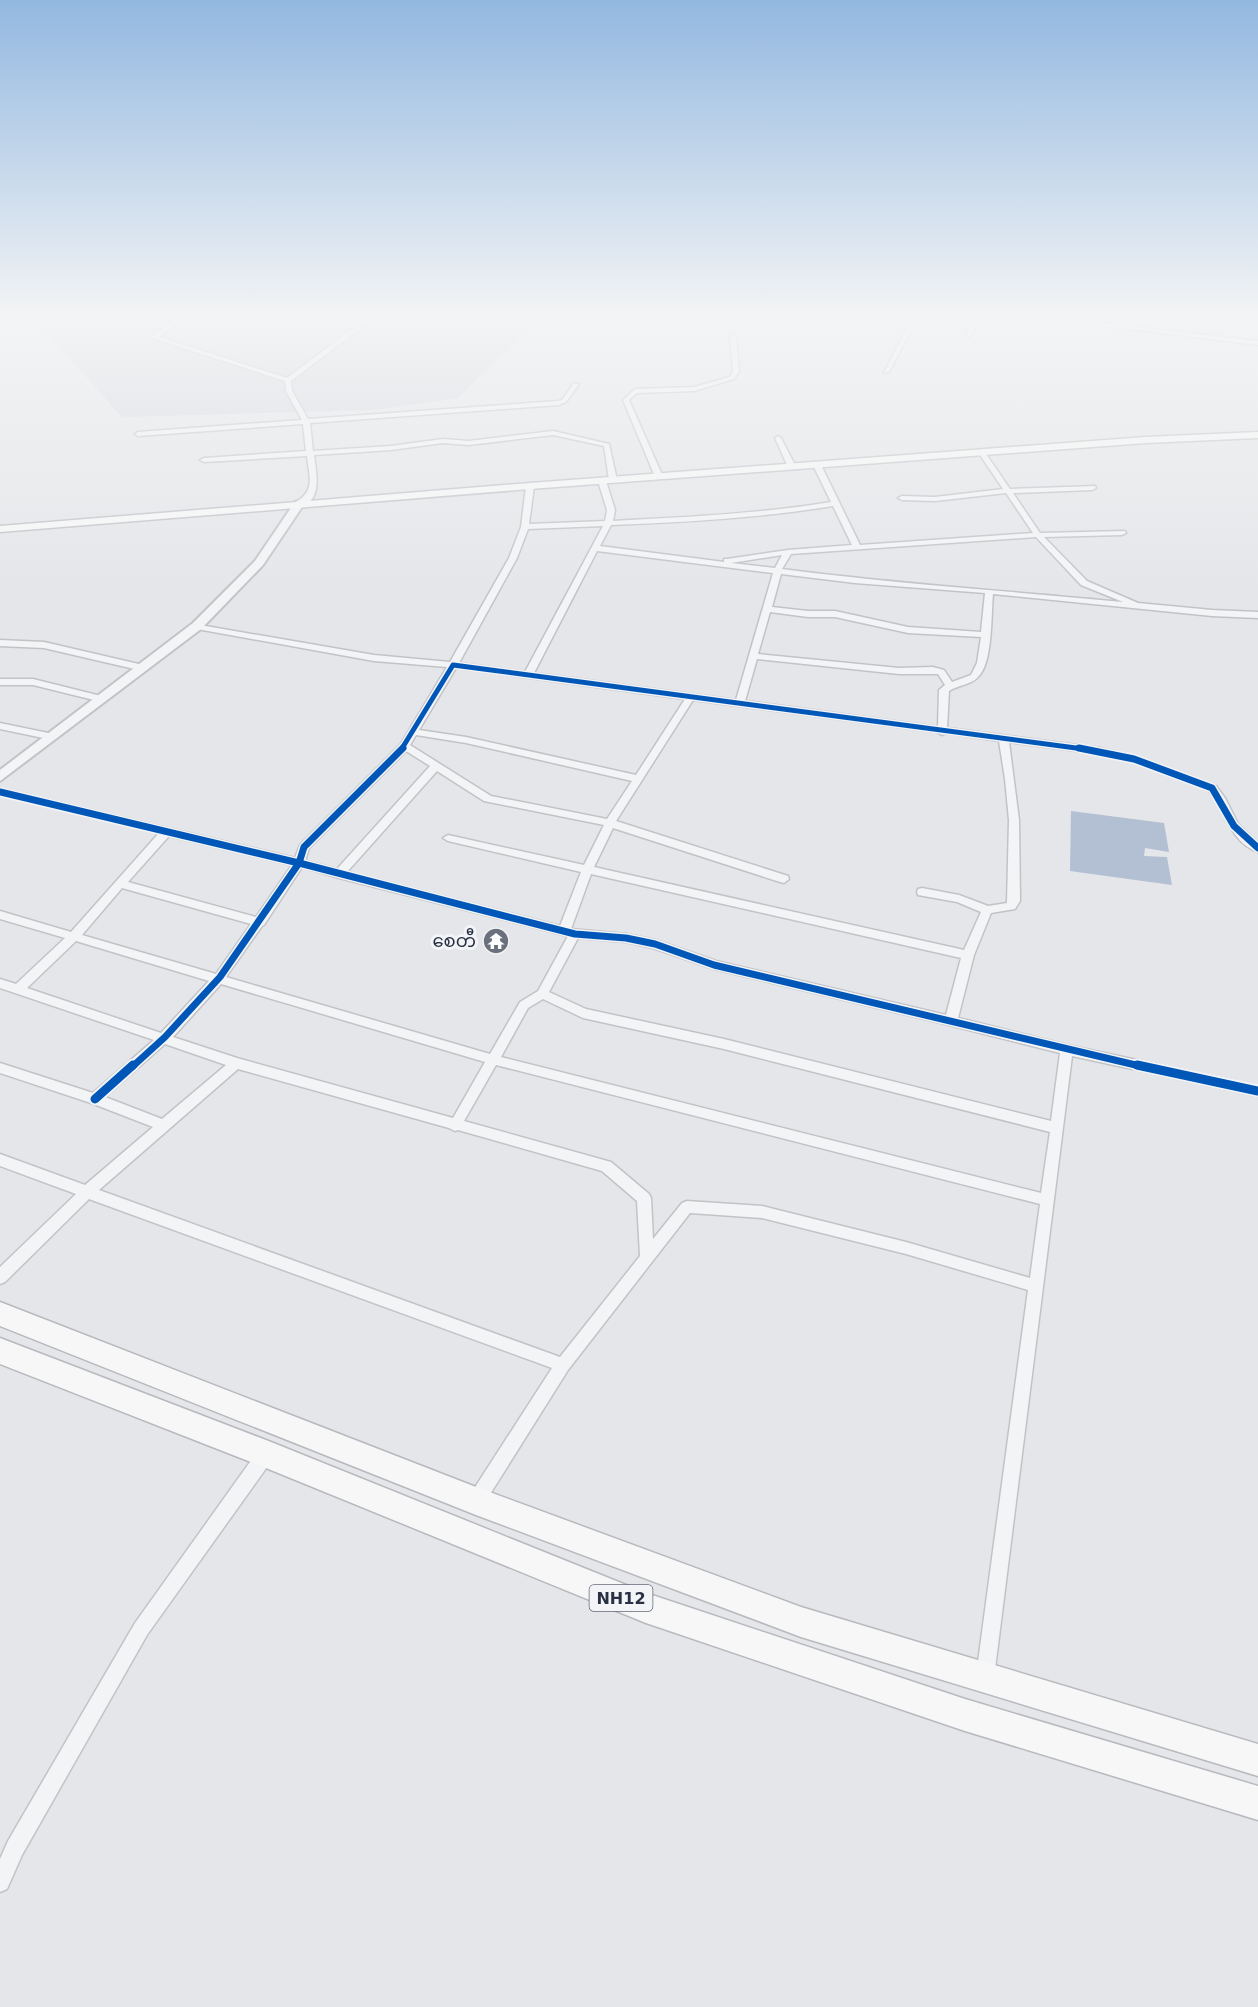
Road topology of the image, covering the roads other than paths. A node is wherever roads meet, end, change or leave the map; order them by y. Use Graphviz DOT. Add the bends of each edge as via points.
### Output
graph roads {
  1 [pos="299,409"];
  2 [pos="479,409"];
  3 [pos="630,409"];
  4 [pos="306,421"];
  5 [pos="138,434"];
  6 [pos="1258,435"];
  7 [pos="778,438"];
  8 [pos="311,452"];
  9 [pos="982,452"];
  10 [pos="204,460"];
  11 [pos="817,465"];
  12 [pos="792,467"];
  13 [pos="659,477"];
  14 [pos="608,480"];
  15 [pos="530,486"];
  16 [pos="1092,488"];
  17 [pos="1008,492"];
  18 [pos="902,498"];
  19 [pos="836,503"];
  20 [pos="299,504"];
  21 [pos="607,525"];
  22 [pos="525,527"];
  23 [pos="0,529"];
  24 [pos="1122,533"];
  25 [pos="1038,535"];
  26 [pos="857,547"];
  27 [pos="594,548"];
  28 [pos="788,552"];
  29 [pos="717,563"];
  30 [pos="778,570"];
  31 [pos="989,591"];
  32 [pos="1140,607"];
  33 [pos="767,609"];
  34 [pos="1258,615"];
  35 [pos="197,626"];
  36 [pos="983,635"];
  37 [pos="0,643"];
  38 [pos="753,656"];
  39 [pos="453,665"];
  40 [pos="143,668"];
  41 [pos="528,675"];
  42 [pos="0,682"];
  43 [pos="950,685"];
  44 [pos="691,696"];
  45 [pos="102,699"];
  46 [pos="740,703"];
  47 [pos="0,726"];
  48 [pos="413,732"];
  49 [pos="942,732"];
  50 [pos="53,737"];
  51 [pos="1004,739"];
  52 [pos="405,746"];
  53 [pos="437,765"];
  54 [pos="0,777"];
  55 [pos="639,779"];
  56 [pos="0,792"];
  57 [pos="610,823"];
  58 [pos="166,832"];
  59 [pos="448,838"];
  60 [pos="1258,848"];
  61 [pos="299,863"];
  62 [pos="587,871"];
  63 [pos="339,874"];
  64 [pos="784,879"];
  65 [pos="120,884"];
  66 [pos="922,892"];
  67 [pos="987,910"];
  68 [pos="0,915"];
  69 [pos="260,922"];
  70 [pos="569,933"];
  71 [pos="73,937"];
  72 [pos="968,955"];
  73 [pos="220,977"];
  74 [pos="0,983"];
  75 [pos="19,988"];
  76 [pos="542,994"];
  77 [pos="951,1020"];
  78 [pos="165,1037"];
  79 [pos="1067,1050"];
  80 [pos="491,1059"];
  81 [pos="236,1063"];
  82 [pos="0,1068"];
  83 [pos="1258,1092"];
  84 [pos="95,1099"];
  85 [pos="164,1125"];
  86 [pos="455,1126"];
  87 [pos="1057,1128"];
  88 [pos="0,1161"];
  89 [pos="88,1191"];
  90 [pos="1047,1200"];
  91 [pos="647,1256"];
  92 [pos="0,1277"];
  93 [pos="1036,1286"];
  94 [pos="0,1314"];
  95 [pos="0,1351"];
  96 [pos="563,1365"];
  97 [pos="266,1454"];
  98 [pos="476,1501"];
  99 [pos="984,1679"];
  100 [pos="1258,1760"];
  101 [pos="1258,1803"];
  102 [pos="0,1882"];
  1 -- 4 [label="street"];
  2 -- 4 [label="street"];
  3 -- 13 [label="street"];
  4 -- 5 [label="street"];
  4 -- 8 [label="street"];
  6 -- 9 [label="main road"];
  7 -- 12 [label="street"];
  8 -- 10 [label="street"];
  8 -- 14 [label="street" via="443,441 469,443 553,433 608,445"];
  8 -- 20 [label="street" via="314,487 309,498"];
  9 -- 11 [label="main road"];
  9 -- 17 [label="street"];
  11 -- 12 [label="main road"];
  11 -- 19 [label="street"];
  12 -- 13 [label="main road"];
  13 -- 14 [label="main road"];
  14 -- 15 [label="main road"];
  14 -- 21 [label="street" via="611,510"];
  15 -- 20 [label="main road"];
  15 -- 22 [label="street"];
  16 -- 17 [label="street"];
  17 -- 18 [label="street"];
  17 -- 25 [label="street"];
  19 -- 21 [label="street"];
  19 -- 26 [label="street"];
  20 -- 23 [label="main road"];
  20 -- 35 [label="street" via="260,563"];
  21 -- 22 [label="street"];
  21 -- 27 [label="street"];
  22 -- 39 [label="street" via="492,599"];
  24 -- 25 [label="street"];
  25 -- 26 [label="street"];
  25 -- 32 [label="street" via="1084,583"];
  26 -- 28 [label="street"];
  27 -- 29 [label="street"];
  27 -- 41 [label="street"];
  28 -- 29 [label="street"];
  28 -- 30 [label="street"];
  29 -- 30 [label="street"];
  30 -- 31 [label="street" via="855,581"];
  30 -- 33 [label="street"];
  31 -- 32 [label="street"];
  31 -- 36 [label="street"];
  32 -- 34 [label="street"];
  33 -- 36 [label="street" via="835,614 908,630"];
  33 -- 38 [label="street"];
  35 -- 39 [label="street" via="374,658"];
  35 -- 40 [label="street"];
  36 -- 43 [label="street" via="980,670 975,677"];
  37 -- 40 [label="street" via="44,645"];
  38 -- 43 [label="street" via="899,671 933,670 941,672"];
  38 -- 46 [label="street"];
  39 -- 41 [label="street"];
  39 -- 48 [label="street"];
  40 -- 45 [label="street"];
  41 -- 44 [label="street"];
  42 -- 45 [label="street" via="33,682"];
  43 -- 49 [label="street" via="944,690"];
  44 -- 46 [label="street"];
  44 -- 55 [label="street"];
  45 -- 50 [label="street"];
  46 -- 49 [label="street"];
  47 -- 50 [label="street"];
  48 -- 52 [label="street"];
  48 -- 55 [label="street"];
  49 -- 51 [label="street"];
  50 -- 54 [label="street"];
  51 -- 60 [label="street" via="1100,751 1195,780 1221,796 1240,834"];
  51 -- 67 [label="street" via="1011,769 1014,901 1011,906"];
  52 -- 53 [label="street"];
  52 -- 61 [label="street" via="304,847"];
  53 -- 57 [label="street" via="488,800"];
  53 -- 63 [label="street"];
  55 -- 57 [label="street"];
  56 -- 58 [label="street"];
  57 -- 62 [label="street"];
  57 -- 64 [label="street"];
  58 -- 61 [label="street"];
  58 -- 65 [label="street"];
  59 -- 62 [label="street"];
  61 -- 63 [label="street"];
  61 -- 69 [label="street"];
  62 -- 70 [label="street"];
  62 -- 72 [label="street"];
  63 -- 70 [label="street"];
  65 -- 69 [label="street"];
  65 -- 71 [label="street"];
  66 -- 67 [label="street" via="959,899"];
  67 -- 72 [label="street"];
  68 -- 71 [label="street"];
  69 -- 73 [label="street"];
  70 -- 76 [label="street"];
  70 -- 77 [label="street" via="648,942 714,965"];
  71 -- 73 [label="street"];
  71 -- 75 [label="street"];
  72 -- 77 [label="street"];
  73 -- 78 [label="street"];
  73 -- 80 [label="street"];
  74 -- 75 [label="street"];
  75 -- 78 [label="street"];
  76 -- 80 [label="street" via="524,1005"];
  76 -- 87 [label="street" via="583,1013 724,1044"];
  77 -- 79 [label="street"];
  78 -- 81 [label="street"];
  78 -- 84 [label="street"];
  79 -- 83 [label="street"];
  79 -- 87 [label="street"];
  80 -- 86 [label="street"];
  80 -- 90 [label="street"];
  81 -- 85 [label="street"];
  81 -- 86 [label="street"];
  82 -- 84 [label="street"];
  84 -- 85 [label="street"];
  85 -- 89 [label="street"];
  86 -- 91 [label="street" via="606,1166 644,1198"];
  87 -- 90 [label="street"];
  88 -- 89 [label="street"];
  89 -- 92 [label="street"];
  89 -- 96 [label="street"];
  90 -- 93 [label="street"];
  91 -- 93 [label="street" via="687,1207 762,1212"];
  91 -- 96 [label="street"];
  93 -- 99 [label="street"];
  94 -- 98 [label="highway, NH12"];
  95 -- 97 [label="highway, NH12"];
  96 -- 98 [label="street"];
  97 -- 101 [label="highway, NH12" via="646,1608 965,1715"];
  97 -- 102 [label="street" via="141,1629 15,1848"];
  98 -- 99 [label="highway, NH12" via="801,1622"];
  99 -- 100 [label="highway, NH12"];
}
